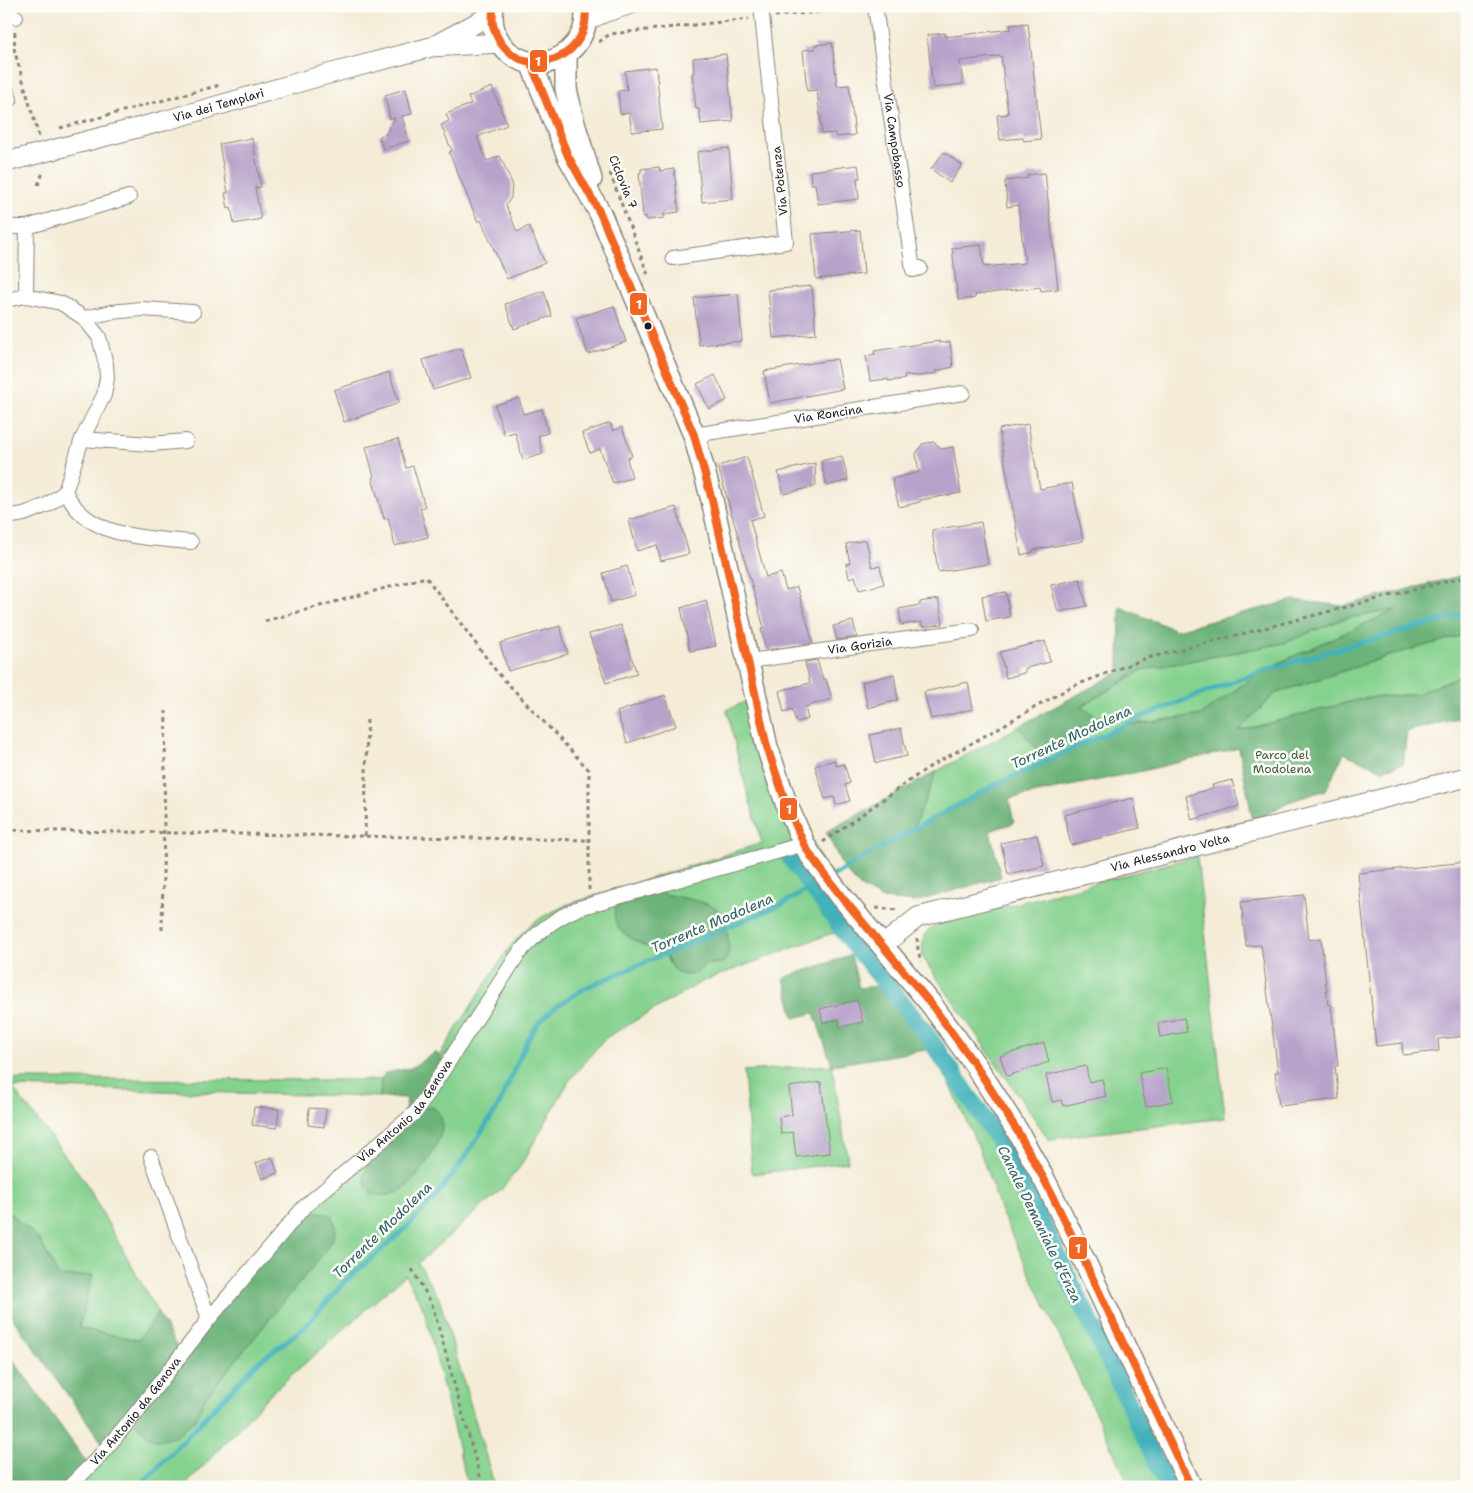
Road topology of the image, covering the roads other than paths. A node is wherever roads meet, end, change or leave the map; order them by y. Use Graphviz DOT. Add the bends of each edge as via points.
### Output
graph roads {
  1 [pos="633,6"];
  2 [pos="761,6"];
  3 [pos="876,6"];
  4 [pos="492,11"];
  5 [pos="585,15"];
  6 [pos="500,43"];
  7 [pos="432,48"];
  8 [pos="566,56"];
  9 [pos="531,63"];
  10 [pos="6,87"];
  11 [pos="6,102"];
  12 [pos="6,162"];
  13 [pos="129,197"];
  14 [pos="600,212"];
  15 [pos="6,227"];
  16 [pos="27,227"];
  17 [pos="673,258"];
  18 [pos="920,268"];
  19 [pos="26,296"];
  20 [pos="6,300"];
  21 [pos="193,312"];
  22 [pos="84,318"];
  23 [pos="963,394"];
  24 [pos="694,435"];
  25 [pos="82,440"];
  26 [pos="186,441"];
  27 [pos="64,492"];
  28 [pos="6,517"];
  29 [pos="191,542"];
  30 [pos="972,630"];
  31 [pos="749,661"];
  32 [pos="1467,777"];
  33 [pos="811,849"];
  34 [pos="883,946"];
  35 [pos="151,1157"];
  36 [pos="209,1319"];
  37 [pos="69,1487"];
  38 [pos="1192,1487"];
  1 -- 5 [label="street" via="605,15"];
  2 -- 17 [label="street, Via Potenza" via="786,242"];
  3 -- 18 [label="street, Via Campobasso" via="914,270"];
  4 -- 6 [label="main road" via="493,30"];
  4 -- 7 [label="street"];
  5 -- 8 [label="main road" via="582,37"];
  6 -- 7 [label="street"];
  6 -- 9 [label="main road" via="514,57"];
  7 -- 12 [label="street, Via dei Templari"];
  8 -- 9 [label="main road" via="549,63"];
  8 -- 14 [label="main road" via="566,89 571,113"];
  9 -- 14 [label="main road" via="568,156"];
  10 -- 11 [label="street" via="10,100"];
  13 -- 16 [label="street"];
  14 -- 24 [label="main road"];
  15 -- 16 [label="street"];
  16 -- 19 [label="street"];
  19 -- 20 [label="street"];
  19 -- 22 [label="street" via="61,303"];
  21 -- 22 [label="street" via="141,309"];
  22 -- 25 [label="street" via="99,337 107,378 104,394"];
  23 -- 24 [label="street, Via Roncina"];
  24 -- 31 [label="main road"];
  25 -- 26 [label="street" via="151,444"];
  25 -- 27 [label="street"];
  27 -- 28 [label="street" via="47,505"];
  27 -- 29 [label="street" via="77,509 97,524 123,534"];
  30 -- 31 [label="street, Via Gorizia"];
  31 -- 33 [label="main road" via="767,747 786,803"];
  32 -- 34 [label="street, Via Alessandro Volta" via="918,917"];
  33 -- 34 [label="main road" via="841,896"];
  33 -- 36 [label="street, Via Antonio da Genova" via="580,908 568,912 540,931 519,953 416,1112 304,1207"];
  34 -- 38 [label="main road" via="976,1066 1018,1132 1084,1260"];
  35 -- 36 [label="street"];
  36 -- 37 [label="street, Via Antonio da Genova" via="132,1418"];
}
